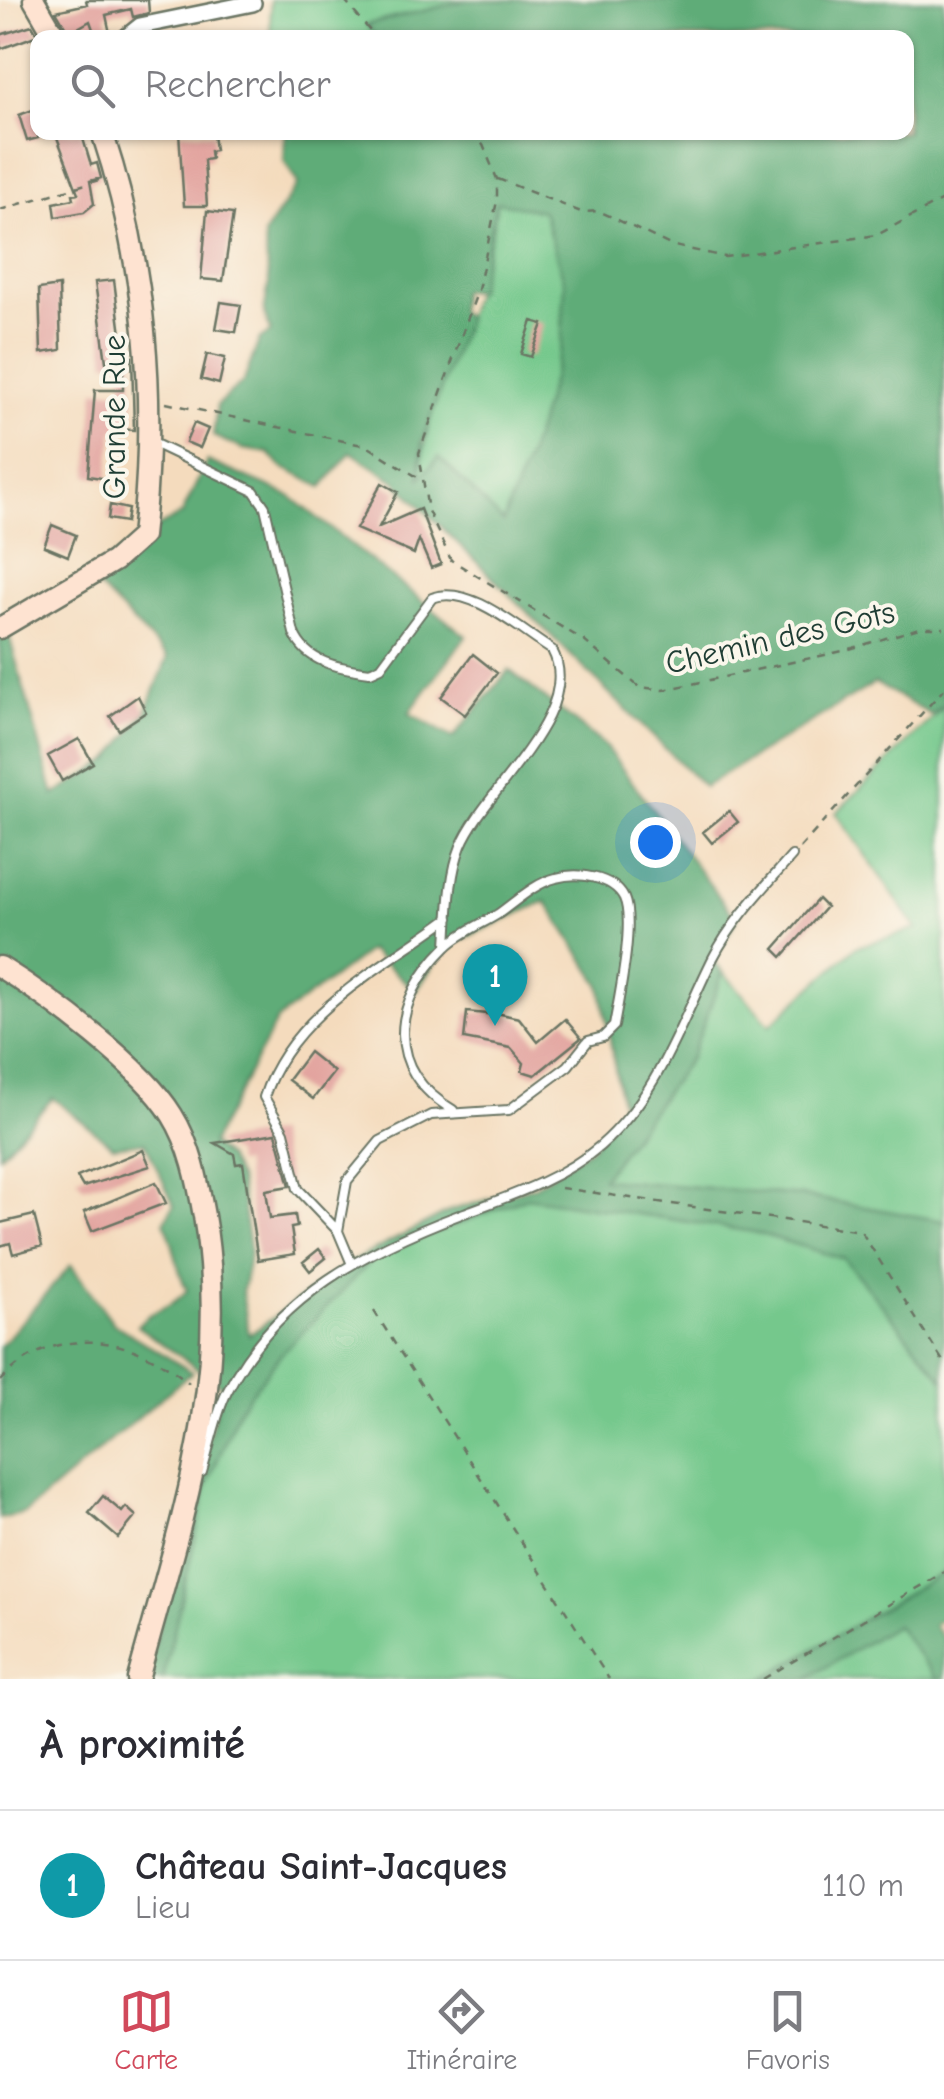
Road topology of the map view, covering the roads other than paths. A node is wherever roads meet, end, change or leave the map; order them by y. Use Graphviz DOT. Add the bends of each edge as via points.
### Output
graph roads {
  1 [pos="34,0"];
  2 [pos="253,3"];
  3 [pos="51,30"];
  4 [pos="135,30"];
  5 [pos="105,140"];
  6 [pos="150,442"];
  7 [pos="0,628"];
  8 [pos="792,856"];
  9 [pos="449,918"];
  10 [pos="447,946"];
  11 [pos="0,967"];
  12 [pos="454,1110"];
  13 [pos="338,1230"];
  14 [pos="351,1262"];
  15 [pos="191,1476"];
  16 [pos="138,1679"];
  1 -- 3 [label="street"];
  2 -- 4 [label="street"];
  5 -- 6 [label="street, Grande Rue" via="148,339"];
  6 -- 7 [label="street, Grande Rue" via="142,536 114,561"];
  6 -- 9 [label="lane" via="254,491 264,507 294,633 313,658 370,672 432,598 443,594 468,598 552,650 560,664 548,715 461,846"];
  8 -- 14 [label="lane" via="736,919 664,1064 598,1149 535,1186"];
  9 -- 10 [label="lane"];
  9 -- 13 [label="lane" via="313,1017 271,1076 264,1097 284,1132 298,1190"];
  10 -- 12 [label="lane" via="410,998 402,1038 414,1079"];
  10 -- 12 [label="lane" via="554,878 604,880 623,896 625,947 614,1026 509,1110"];
  11 -- 15 [label="street" via="155,1090 175,1118 196,1173 216,1309"];
  12 -- 13 [label="lane" via="398,1129 359,1161 347,1181"];
  13 -- 14 [label="lane"];
  14 -- 15 [label="lane" via="291,1306 246,1360 225,1395 199,1481"];
  15 -- 16 [label="street"];
}
